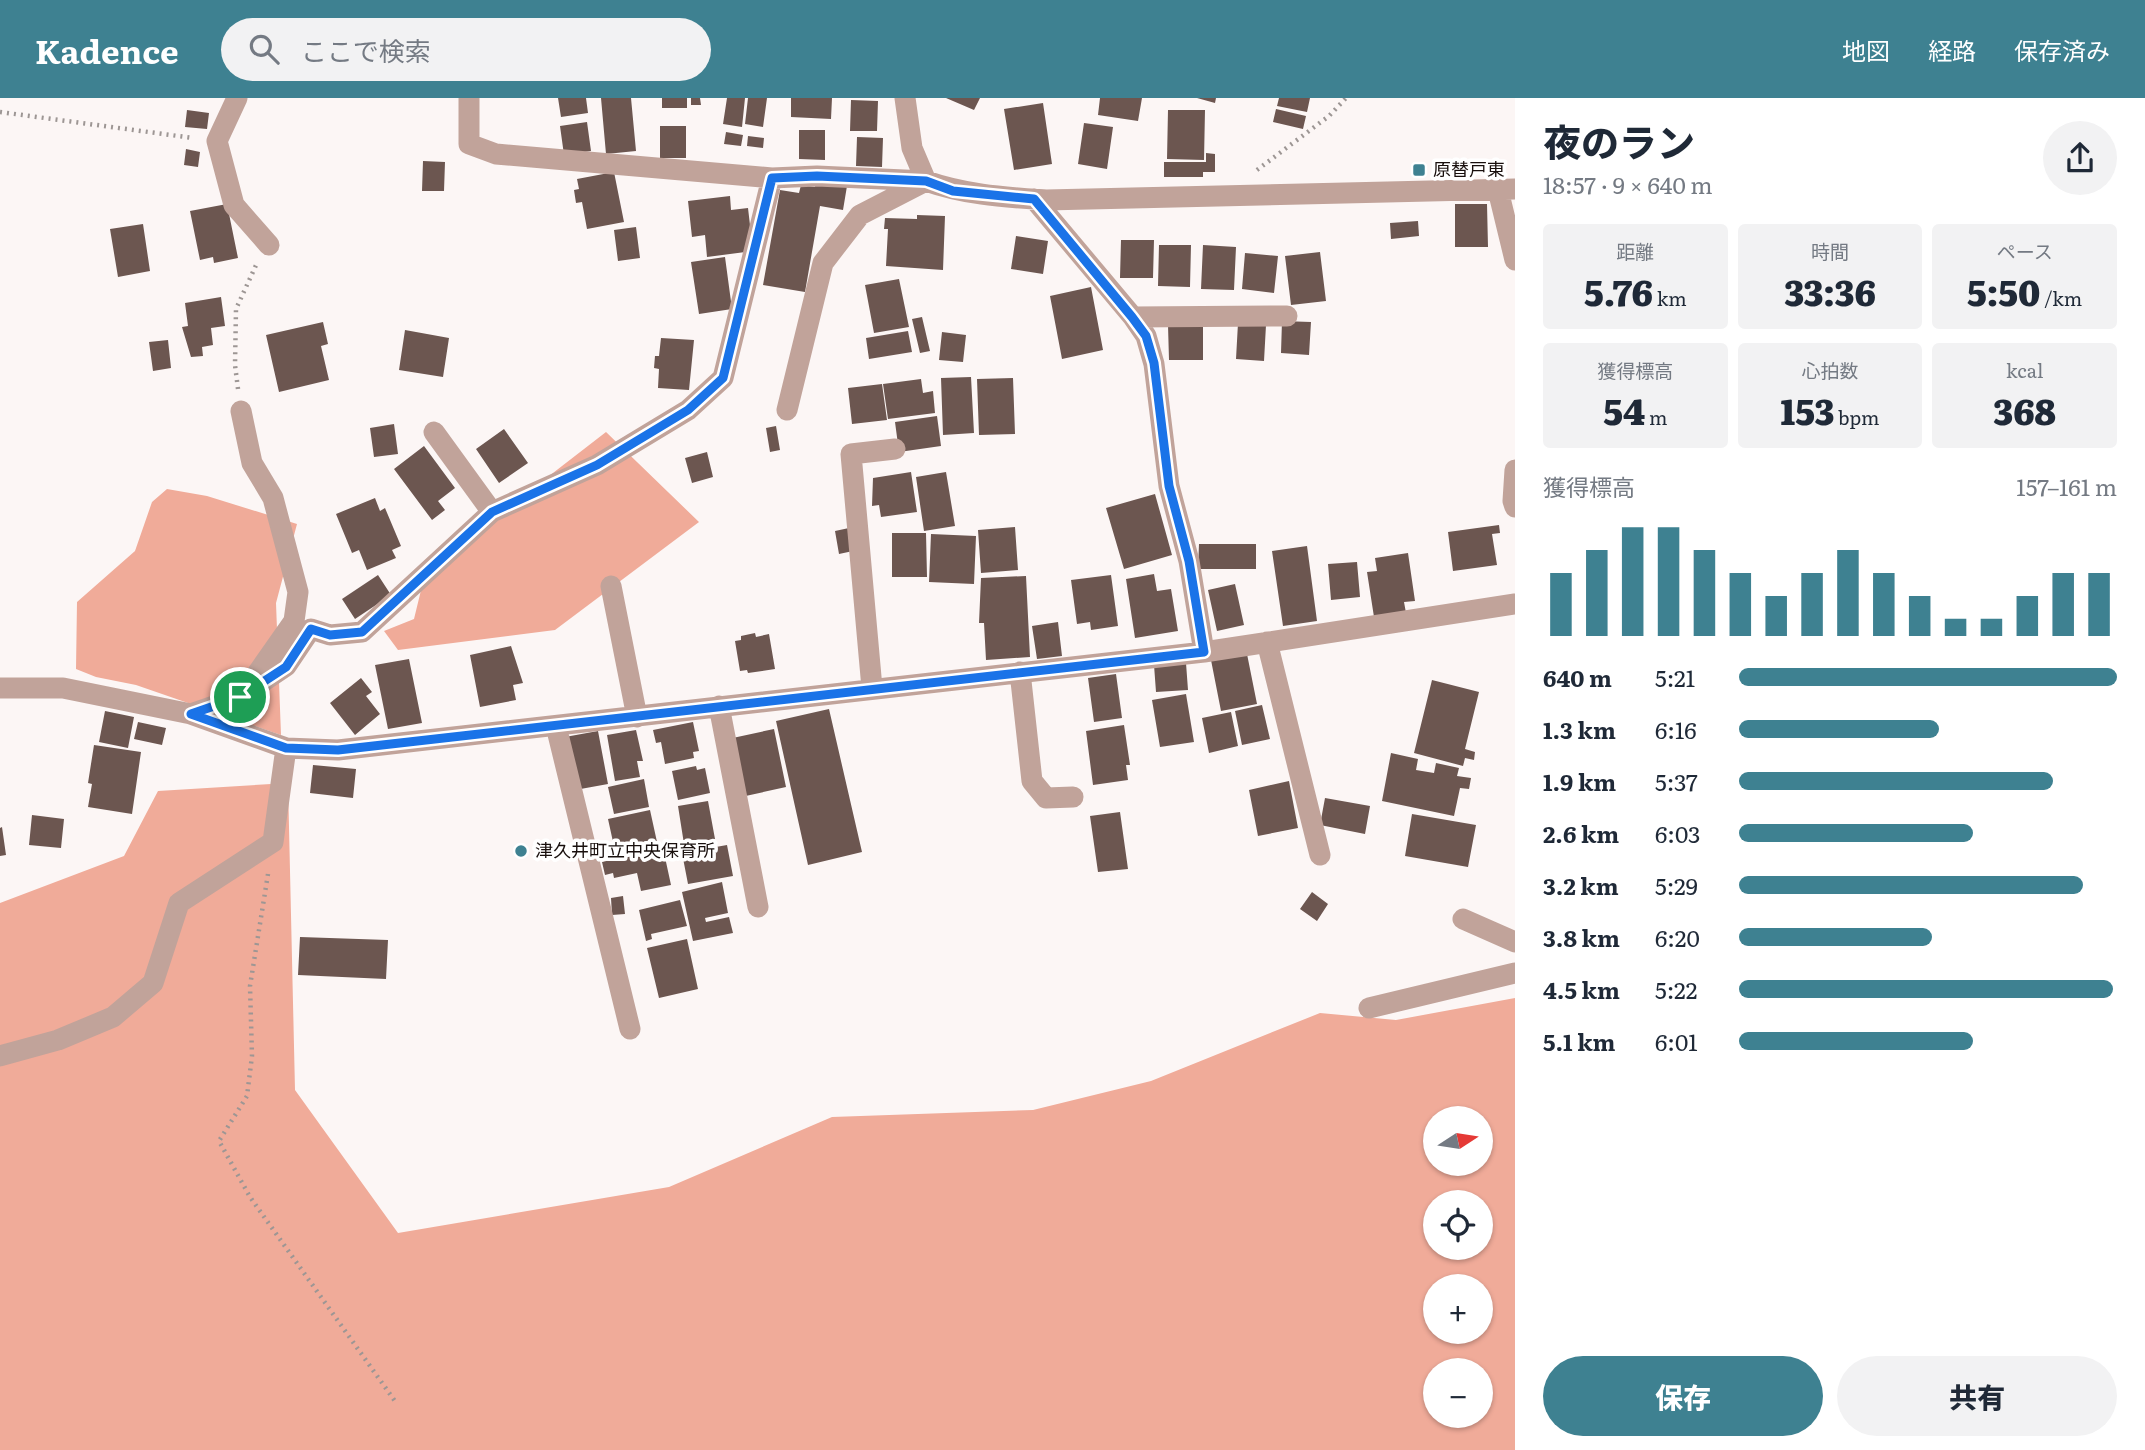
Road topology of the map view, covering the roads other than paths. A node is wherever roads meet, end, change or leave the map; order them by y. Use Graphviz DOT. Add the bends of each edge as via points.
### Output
graph roads {
  1 [pos="237,98"];
  2 [pos="469,98"];
  3 [pos="905,98"];
  4 [pos="772,178"];
  5 [pos="926,181"];
  6 [pos="1507,190"];
  7 [pos="1034,199"];
  8 [pos="263,238"];
  9 [pos="1515,260"];
  10 [pos="1287,316"];
  11 [pos="1132,317"];
  12 [pos="786,410"];
  13 [pos="241,411"];
  14 [pos="434,432"];
  15 [pos="894,449"];
  16 [pos="1515,470"];
  17 [pos="1515,507"];
  18 [pos="492,512"];
  19 [pos="611,586"];
  20 [pos="1515,604"];
  21 [pos="1267,642"];
  22 [pos="1204,652"];
  23 [pos="1020,672"];
  24 [pos="0,688"];
  25 [pos="872,688"];
  26 [pos="240,697"];
  27 [pos="719,706"];
  28 [pos="191,714"];
  29 [pos="637,717"];
  30 [pos="556,726"];
  31 [pos="286,748"];
  32 [pos="1073,797"];
  33 [pos="1320,855"];
  34 [pos="758,907"];
  35 [pos="1463,919"];
  36 [pos="1515,942"];
  37 [pos="1515,973"];
  38 [pos="1369,1009"];
  39 [pos="630,1029"];
  40 [pos="0,1056"];
  1 -- 8 [label="street" via="217,141 234,205"];
  2 -- 4 [label="street" via="469,144 496,154"];
  3 -- 5 [label="street" via="912,148"];
  4 -- 5 [label="street"];
  4 -- 18 [label="street" via="723,378 688,410 597,465"];
  5 -- 7 [label="street" via="953,191"];
  5 -- 12 [label="street" via="860,215 822,263"];
  6 -- 7 [label="street"];
  6 -- 9 [label="street"];
  7 -- 11 [label="street"];
  10 -- 11 [label="street"];
  11 -- 22 [label="street" via="1146,336 1154,363 1169,486 1189,561"];
  13 -- 26 [label="street" via="253,463 273,498 298,592 294,621"];
  14 -- 18 [label="street"];
  15 -- 25 [label="street" via="851,454"];
  16 -- 17 [label="street"];
  18 -- 26 [label="street" via="362,632 330,635 311,629 286,667"];
  19 -- 29 [label="street"];
  20 -- 21 [label="street"];
  21 -- 22 [label="street"];
  21 -- 33 [label="street"];
  22 -- 23 [label="street"];
  23 -- 25 [label="street"];
  23 -- 32 [label="street" via="1032,780 1046,798"];
  24 -- 28 [label="street" via="63,688"];
  25 -- 27 [label="street"];
  26 -- 28 [label="street"];
  27 -- 29 [label="street"];
  27 -- 34 [label="street"];
  28 -- 31 [label="street"];
  29 -- 30 [label="street"];
  30 -- 31 [label="street" via="338,750"];
  30 -- 39 [label="street"];
  31 -- 40 [label="street" via="274,842 179,903 153,983 113,1017 58,1040"];
  35 -- 36 [label="street"];
  37 -- 38 [label="street"];
}
